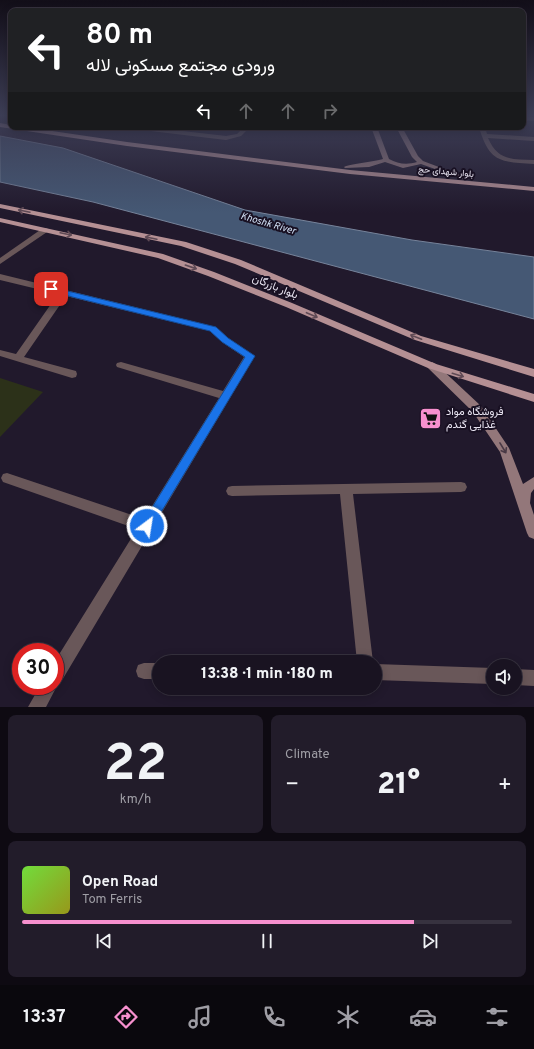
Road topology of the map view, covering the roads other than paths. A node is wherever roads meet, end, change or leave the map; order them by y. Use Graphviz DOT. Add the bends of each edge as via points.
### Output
graph roads {
  1 [pos="151,147"];
  2 [pos="199,147"];
  3 [pos="381,147"];
  4 [pos="410,147"];
  5 [pos="488,147"];
  6 [pos="386,160"];
  7 [pos="421,162"];
  8 [pos="534,162"];
  9 [pos="347,166"];
  10 [pos="465,178"];
  11 [pos="534,184"];
  12 [pos="534,189"];
  13 [pos="0,206"];
  14 [pos="0,220"];
  15 [pos="46,230"];
  16 [pos="0,262"];
  17 [pos="0,277"];
  18 [pos="64,292"];
  19 [pos="0,354"];
  20 [pos="18,358"];
  21 [pos="121,365"];
  22 [pos="432,366"];
  23 [pos="534,373"];
  24 [pos="72,374"];
  25 [pos="226,396"];
  26 [pos="534,398"];
  27 [pos="8,478"];
  28 [pos="534,482"];
  29 [pos="461,487"];
  30 [pos="346,490"];
  31 [pos="232,491"];
  32 [pos="524,506"];
  33 [pos="147,526"];
  34 [pos="534,533"];
  35 [pos="364,655"];
  36 [pos="64,661"];
  37 [pos="382,672"];
  38 [pos="486,676"];
  39 [pos="522,677"];
  40 [pos="534,678"];
  41 [pos="43,695"];
  42 [pos="36,707"];
  1 -- 12 [label="main road, بلوار شهدای حج" via="335,170"];
  2 -- 9 [label="main road, بلوار شهدای حج"];
  3 -- 6 [label="street"];
  4 -- 7 [label="street"];
  5 -- 8 [label="street" via="493,154 503,159"];
  6 -- 7 [label="street" via="408,166"];
  6 -- 9 [label="street" via="369,165"];
  7 -- 10 [label="street"];
  9 -- 10 [label="main road, بلوار شهدای حج"];
  10 -- 11 [label="main road, بلوار شهدای حج"];
  23 -- 13 [label="main road, بلوار بازرگان, one-way" via="418,338 238,262 183,244"];
  14 -- 15 [label="main road, بلوار بازرگان"];
  15 -- 16 [label="street"];
  15 -- 22 [label="main road, بلوار بازرگان, one-way" via="160,256 289,305"];
  17 -- 18 [label="street"];
  18 -- 20 [label="street"];
  18 -- 25 [label="street" via="213,328 225,340 250,356"];
  19 -- 20 [label="street"];
  20 -- 24 [label="street"];
  21 -- 25 [label="street"];
  22 -- 26 [label="main road, بلوار بازرگان, one-way"];
  22 -- 32 [label="street, one-way" via="477,409 505,451"];
  25 -- 33 [label="street"];
  27 -- 33 [label="street"];
  28 -- 32 [label="street" via="523,494"];
  29 -- 30 [label="street"];
  30 -- 31 [label="street"];
  30 -- 35 [label="street"];
  32 -- 34 [label="street"];
  33 -- 36 [label="street"];
  37 -- 38 [label="street"];
  39 -- 40 [label="street"];
  41 -- 42 [label="street"];
}
